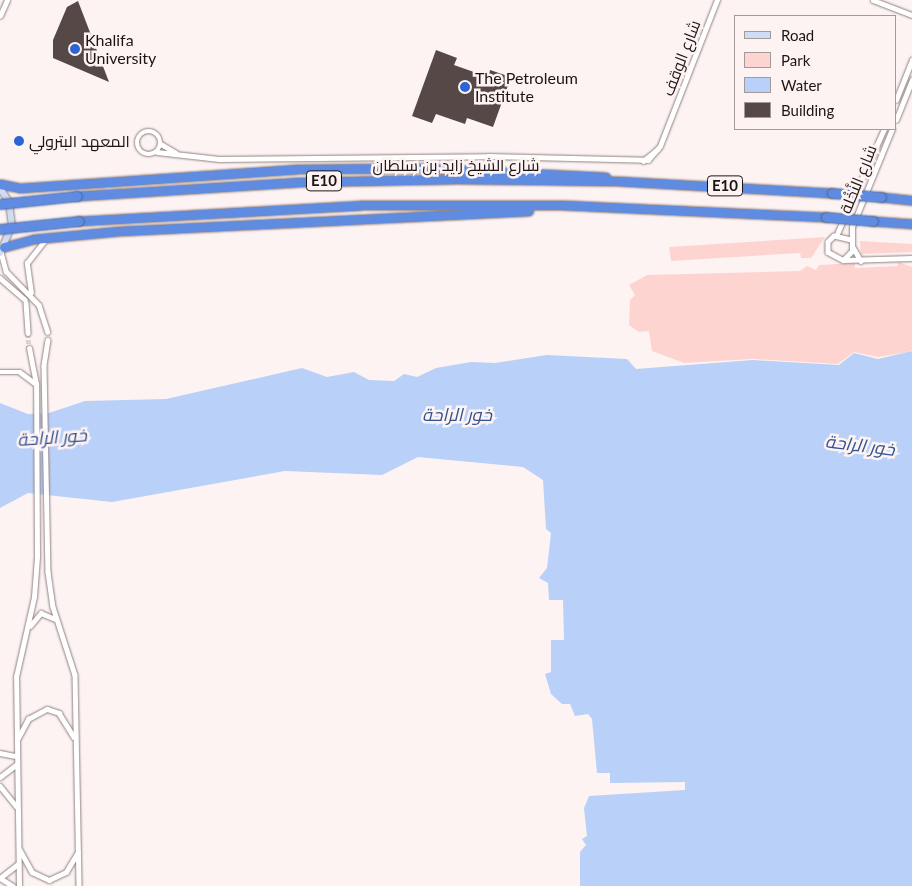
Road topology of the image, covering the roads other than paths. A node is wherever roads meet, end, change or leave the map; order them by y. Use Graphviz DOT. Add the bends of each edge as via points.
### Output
graph roads {
  1 [pos="7,0"];
  2 [pos="717,0"];
  3 [pos="873,0"];
  4 [pos="912,15"];
  5 [pos="0,16"];
  6 [pos="912,60"];
  7 [pos="912,80"];
  8 [pos="897,98"];
  9 [pos="897,118"];
  10 [pos="884,130"];
  11 [pos="892,130"];
  12 [pos="161,144"];
  13 [pos="157,152"];
  14 [pos="182,156"];
  15 [pos="617,181"];
  16 [pos="0,186"];
  17 [pos="912,200"];
  18 [pos="0,204"];
  19 [pos="598,207"];
  20 [pos="912,224"];
  21 [pos="0,229"];
  22 [pos="837,234"];
  23 [pos="62,236"];
  24 [pos="851,240"];
  25 [pos="853,246"];
  26 [pos="2,251"];
  27 [pos="912,258"];
  28 [pos="843,260"];
  29 [pos="861,261"];
  30 [pos="0,278"];
  31 [pos="32,294"];
  32 [pos="48,332"];
  33 [pos="28,333"];
  34 [pos="48,340"];
  35 [pos="29,348"];
  36 [pos="0,372"];
  37 [pos="36,384"];
  38 [pos="58,622"];
  39 [pos="26,633"];
  40 [pos="76,740"];
  41 [pos="16,743"];
  42 [pos="0,753"];
  43 [pos="16,756"];
  44 [pos="16,765"];
  45 [pos="2,775"];
  46 [pos="0,786"];
  47 [pos="18,810"];
  48 [pos="19,847"];
  49 [pos="78,851"];
  50 [pos="18,864"];
  51 [pos="0,878"];
  52 [pos="13,886"];
  53 [pos="19,886"];
  54 [pos="79,886"];
  1 -- 5 [label="street"];
  2 -- 14 [label="street, شارع الوقف" via="660,146 643,161 488,156"];
  3 -- 4 [label="street"];
  6 -- 8 [label="street"];
  7 -- 9 [label="street"];
  10 -- 22 [label="street, شارع النَّخْلة"];
  11 -- 24 [label="street, شارع النَّخْلة" via="852,226"];
  12 -- 13 [label="street"];
  12 -- 13 [label="street" via="153,131 138,137 141,153"];
  12 -- 14 [label="street"];
  13 -- 14 [label="street"];
  15 -- 16 [label="highway" via="586,173 383,168 195,173 20,188"];
  15 -- 17 [label="highway, شارع الشيخ زايد بن سلطان / E10, bridge"];
  15 -- 18 [label="highway, شارع الشيخ زايد بن سلطان / E10, bridge" via="300,182"];
  16 -- 26 [label="main road" via="12,214"];
  19 -- 20 [label="highway, E10, bridge"];
  19 -- 21 [label="highway, E10, bridge" via="362,205 79,221"];
  19 -- 23 [label="highway"];
  22 -- 24 [label="street"];
  22 -- 28 [label="street" via="827,248 831,256"];
  23 -- 26 [label="highway"];
  23 -- 31 [label="street" via="41,242 30,254 26,270"];
  24 -- 25 [label="street"];
  25 -- 28 [label="street"];
  25 -- 29 [label="street"];
  26 -- 31 [label="street" via="6,272"];
  27 -- 29 [label="street"];
  28 -- 29 [label="street"];
  30 -- 33 [label="street" via="26,301"];
  31 -- 32 [label="street"];
  34 -- 38 [label="street" via="44,366 48,572"];
  35 -- 37 [label="street"];
  36 -- 37 [label="street" via="20,372"];
  37 -- 39 [label="street" via="38,507 34,597"];
  38 -- 39 [label="street" via="41,613"];
  38 -- 40 [label="street" via="73,666"];
  39 -- 41 [label="street" via="16,677"];
  40 -- 41 [label="street" via="59,713 47,709 28,719"];
  40 -- 49 [label="street"];
  41 -- 43 [label="street"];
  42 -- 43 [label="street"];
  43 -- 44 [label="street"];
  44 -- 45 [label="street"];
  44 -- 47 [label="street"];
  46 -- 47 [label="street"];
  47 -- 48 [label="street"];
  48 -- 49 [label="street" via="32,872 49,880 66,872"];
  48 -- 50 [label="street"];
  49 -- 54 [label="street"];
  50 -- 51 [label="street"];
  50 -- 53 [label="street"];
  51 -- 52 [label="street"];
}
